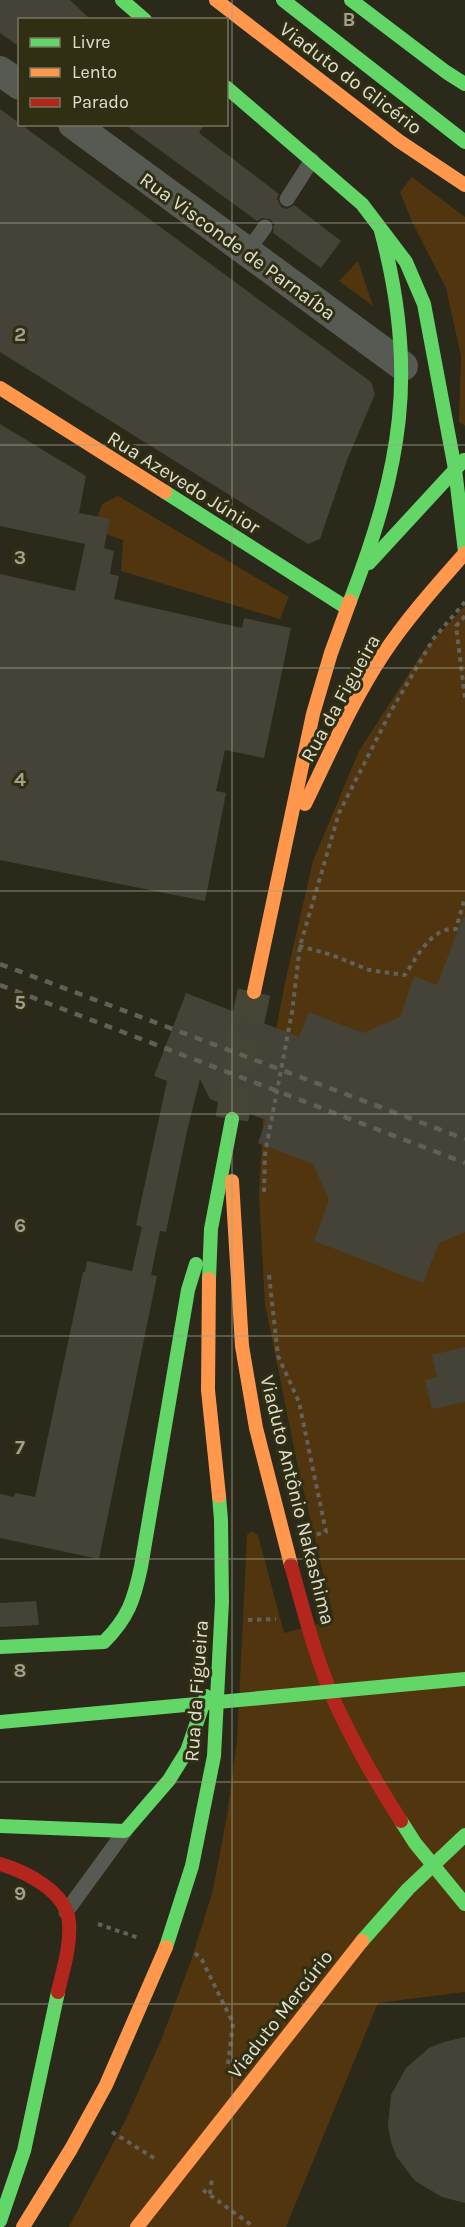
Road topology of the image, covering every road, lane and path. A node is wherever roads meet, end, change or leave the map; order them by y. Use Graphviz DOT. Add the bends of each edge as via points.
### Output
graph roads {
  1 [pos="122,0"];
  2 [pos="216,0"];
  3 [pos="283,0"];
  4 [pos="351,0"];
  5 [pos="143,18"];
  6 [pos="0,71"];
  7 [pos="18,84"];
  8 [pos="465,84"];
  9 [pos="228,89"];
  10 [pos="76,126"];
  11 [pos="465,142"];
  12 [pos="312,160"];
  13 [pos="465,185"];
  14 [pos="287,200"];
  15 [pos="265,227"];
  16 [pos="381,231"];
  17 [pos="247,252"];
  18 [pos="403,366"];
  19 [pos="0,388"];
  20 [pos="460,464"];
  21 [pos="465,553"];
  22 [pos="361,571"];
  23 [pos="465,602"];
  24 [pos="347,608"];
  25 [pos="465,616"];
  26 [pos="465,698"];
  27 [pos="287,844"];
  28 [pos="465,897"];
  29 [pos="266,939"];
  30 [pos="300,946"];
  31 [pos="254,992"];
  32 [pos="232,1119"];
  33 [pos="230,1134"];
  34 [pos="264,1200"];
  35 [pos="210,1229"];
  36 [pos="268,1268"];
  37 [pos="326,1532"];
  38 [pos="0,1647"];
  39 [pos="219,1657"];
  40 [pos="465,1679"];
  41 [pos="0,1722"];
  42 [pos="0,1826"];
  43 [pos="50,1829"];
  44 [pos="125,1831"];
  45 [pos="465,1835"];
  46 [pos="41,1841"];
  47 [pos="0,1864"];
  48 [pos="465,1904"];
  49 [pos="66,1912"];
  50 [pos="169,1937"];
  51 [pos="227,2068"];
  52 [pos="213,2171"];
  53 [pos="210,2194"];
  54 [pos="0,2221"];
  55 [pos="23,2227"];
  56 [pos="137,2227"];
  1 -- 5 [label="main road"];
  2 -- 13 [label="main road, Viaduto do Glicério" via="399,141"];
  3 -- 11 [label="main road, Viaduto do Glicério"];
  4 -- 8 [label="main road"];
  6 -- 7 [label="street"];
  9 -- 12 [label="main road, Rua da Figueira"];
  10 -- 17 [label="street, Rua Visconde de Parnaíba"];
  12 -- 14 [label="lane"];
  12 -- 16 [label="main road, Rua da Figueira" via="362,204"];
  15 -- 17 [label="lane"];
  16 -- 18 [label="main road, Rua da Figueira" via="397,299"];
  16 -- 20 [label="main road, Rua da Figueira" via="406,262 424,304"];
  17 -- 18 [label="street, Rua Visconde de Parnaíba"];
  18 -- 22 [label="main road, Rua da Figueira" via="402,411 389,481"];
  19 -- 24 [label="main road, Rua Azevedo Júnior"];
  20 -- 21 [label="main road, Rua da Figueira"];
  20 -- 22 [label="main road"];
  21 -- 27 [label="main road, Rua da Figueira" via="374,667"];
  22 -- 24 [label="main road, Rua da Figueira"];
  23 -- 30 [label="path" via="423,656 339,813"];
  24 -- 27 [label="main road, Rua da Figueira" via="318,693"];
  25 -- 26 [label="path" via="456,626"];
  27 -- 29 [label="main road, Rua da Figueira"];
  28 -- 30 [label="path" via="456,929 448,928 426,944 405,975 369,970"];
  29 -- 30 [label="path"];
  29 -- 31 [label="main road, Rua da Figueira"];
  30 -- 34 [label="path" via="292,1012 265,1154"];
  32 -- 33 [label="main road, Rua da Figueira"];
  33 -- 35 [label="main road, Rua da Figueira"];
  33 -- 48 [label="main road, Viaduto Antônio Nakashima, bridge" via="242,1346 256,1428 308,1629 336,1704 372,1776 415,1843"];
  35 -- 38 [label="main road" via="188,1290 133,1604 121,1626 104,1642"];
  35 -- 39 [label="main road, Rua da Figueira" via="208,1390 221,1520"];
  36 -- 37 [label="path" via="278,1356 299,1402"];
  39 -- 44 [label="main road" via="187,1751 169,1780"];
  39 -- 50 [label="main road, Rua da Figueira" via="214,1756 192,1866"];
  40 -- 41 [label="main road, bridge"];
  42 -- 43 [label="main road"];
  43 -- 44 [label="main road"];
  43 -- 46 [label="main road"];
  44 -- 49 [label="lane"];
  45 -- 56 [label="main road, Viaduto Mercúrio, bridge" via="408,1889 356,1948"];
  47 -- 49 [label="main road" via="30,1870"];
  49 -- 54 [label="main road" via="68,1945 43,2068 24,2151"];
  50 -- 51 [label="path" via="188,1945 202,1960 233,2023"];
  50 -- 55 [label="main road, Rua da Figueira" via="106,2085"];
  52 -- 53 [label="path"];
}
